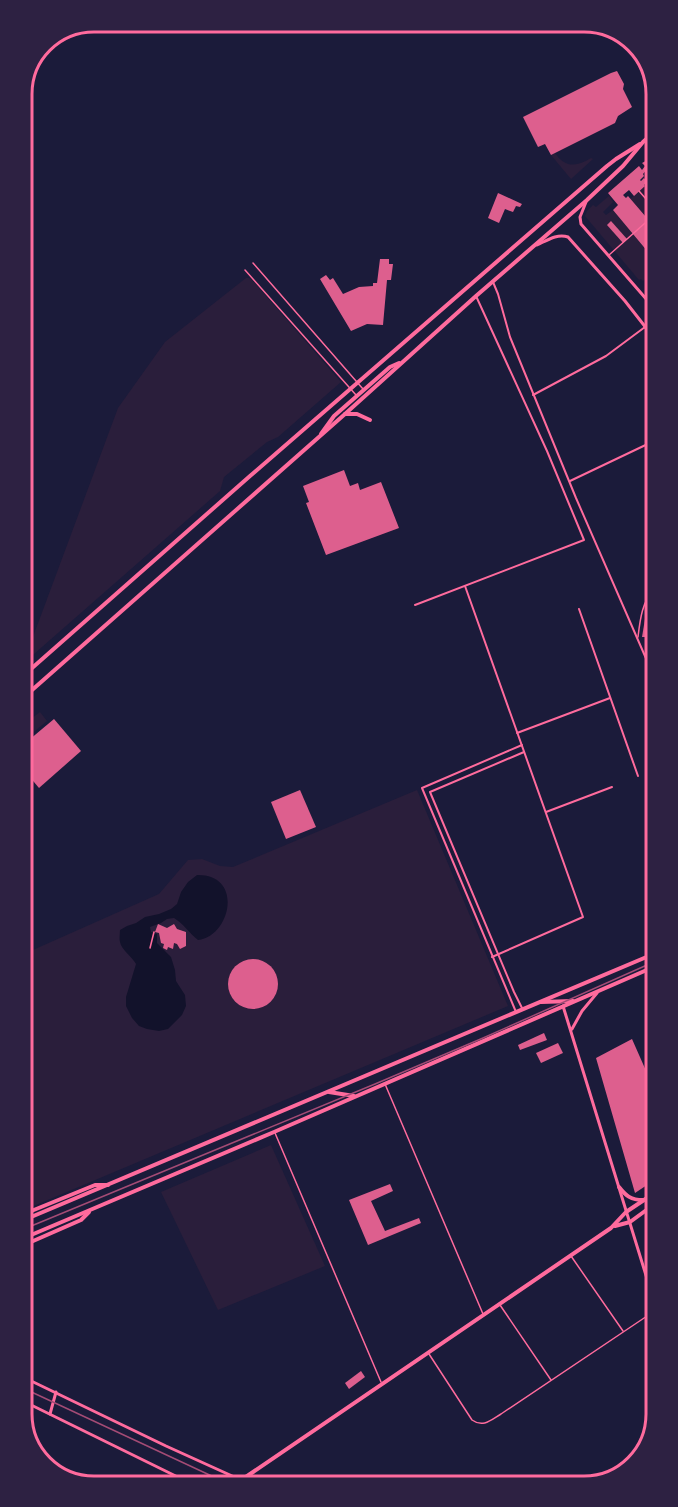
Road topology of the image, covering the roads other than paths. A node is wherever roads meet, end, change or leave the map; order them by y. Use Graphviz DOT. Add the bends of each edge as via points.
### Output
graph roads {
  1 [pos="646,139"];
  2 [pos="643,142"];
  3 [pos="639,191"];
  4 [pos="646,199"];
  5 [pos="587,200"];
  6 [pos="646,223"];
  7 [pos="534,246"];
  8 [pos="608,256"];
  9 [pos="253,263"];
  10 [pos="245,270"];
  11 [pos="493,282"];
  12 [pos="476,296"];
  13 [pos="646,299"];
  14 [pos="645,327"];
  15 [pos="401,362"];
  16 [pos="358,384"];
  17 [pos="351,390"];
  18 [pos="364,390"];
  19 [pos="533,395"];
  20 [pos="357,396"];
  21 [pos="345,414"];
  22 [pos="370,420"];
  23 [pos="319,437"];
  24 [pos="645,445"];
  25 [pos="570,481"];
  26 [pos="465,586"];
  27 [pos="646,602"];
  28 [pos="415,605"];
  29 [pos="579,609"];
  30 [pos="638,638"];
  31 [pos="646,657"];
  32 [pos="32,668"];
  33 [pos="32,690"];
  34 [pos="610,699"];
  35 [pos="517,733"];
  36 [pos="522,745"];
  37 [pos="524,752"];
  38 [pos="638,777"];
  39 [pos="612,787"];
  40 [pos="546,812"];
  41 [pos="481,914"];
  42 [pos="476,917"];
  43 [pos="498,954"];
  44 [pos="492,957"];
  45 [pos="646,957"];
  46 [pos="646,970"];
  47 [pos="599,991"];
  48 [pos="576,1000"];
  49 [pos="538,1003"];
  50 [pos="563,1006"];
  51 [pos="523,1009"];
  52 [pos="516,1012"];
  53 [pos="571,1031"];
  54 [pos="384,1083"];
  55 [pos="328,1092"];
  56 [pos="356,1096"];
  57 [pos="274,1132"];
  58 [pos="110,1185"];
  59 [pos="619,1187"];
  60 [pos="644,1200"];
  61 [pos="646,1210"];
  62 [pos="32,1211"];
  63 [pos="89,1211"];
  64 [pos="627,1212"];
  65 [pos="32,1217"];
  66 [pos="630,1222"];
  67 [pos="614,1227"];
  68 [pos="32,1235"];
  69 [pos="32,1241"];
  70 [pos="571,1255"];
  71 [pos="646,1274"];
  72 [pos="499,1304"];
  73 [pos="483,1315"];
  74 [pos="646,1317"];
  75 [pos="624,1332"];
  76 [pos="428,1353"];
  77 [pos="32,1381"];
  78 [pos="551,1381"];
  79 [pos="381,1384"];
  80 [pos="56,1392"];
  81 [pos="32,1405"];
  82 [pos="50,1414"];
  83 [pos="174,1475"];
  84 [pos="231,1475"];
  85 [pos="248,1475"];
  1 -- 2 [label="main road"];
  2 -- 5 [label="main road"];
  2 -- 16 [label="main road" via="607,166"];
  3 -- 4 [label="street"];
  5 -- 7 [label="main road"];
  5 -- 8 [label="street" via="580,223"];
  6 -- 8 [label="street"];
  7 -- 11 [label="main road"];
  7 -- 14 [label="street" via="558,236 568,237"];
  8 -- 13 [label="street"];
  9 -- 16 [label="street"];
  10 -- 17 [label="street"];
  11 -- 12 [label="main road"];
  11 -- 19 [label="street"];
  12 -- 15 [label="main road"];
  12 -- 26 [label="street" via="584,540"];
  14 -- 19 [label="street" via="606,356"];
  15 -- 18 [label="main road"];
  15 -- 21 [label="main road"];
  16 -- 17 [label="main road"];
  16 -- 18 [label="street"];
  17 -- 20 [label="street"];
  17 -- 32 [label="main road"];
  18 -- 20 [label="main road"];
  19 -- 25 [label="street"];
  20 -- 23 [label="main road" via="334,416"];
  21 -- 22 [label="main road"];
  21 -- 23 [label="main road"];
  23 -- 33 [label="main road"];
  24 -- 25 [label="street"];
  25 -- 30 [label="street"];
  26 -- 28 [label="street"];
  26 -- 35 [label="street"];
  27 -- 30 [label="street"];
  29 -- 34 [label="street"];
  30 -- 31 [label="street"];
  34 -- 35 [label="street"];
  34 -- 38 [label="street"];
  35 -- 36 [label="street"];
  36 -- 37 [label="street"];
  36 -- 42 [label="street" via="422,788"];
  37 -- 40 [label="street"];
  37 -- 41 [label="street" via="430,792"];
  39 -- 40 [label="street"];
  40 -- 43 [label="street" via="583,917"];
  41 -- 42 [label="street"];
  41 -- 43 [label="street"];
  42 -- 44 [label="street"];
  43 -- 44 [label="street"];
  43 -- 51 [label="street"];
  44 -- 52 [label="street"];
  45 -- 49 [label="main road"];
  46 -- 47 [label="main road"];
  47 -- 48 [label="main road"];
  47 -- 53 [label="street"];
  48 -- 49 [label="main road"];
  48 -- 50 [label="main road"];
  49 -- 51 [label="main road"];
  50 -- 53 [label="street"];
  50 -- 54 [label="main road"];
  51 -- 52 [label="main road"];
  52 -- 55 [label="main road"];
  53 -- 59 [label="street"];
  54 -- 56 [label="main road"];
  54 -- 73 [label="street"];
  55 -- 56 [label="main road"];
  55 -- 58 [label="main road"];
  56 -- 57 [label="main road"];
  57 -- 63 [label="main road"];
  57 -- 79 [label="street"];
  58 -- 62 [label="main road" via="95,1185"];
  58 -- 65 [label="main road"];
  59 -- 60 [label="main road" via="627,1196"];
  59 -- 64 [label="street"];
  60 -- 64 [label="main road"];
  61 -- 66 [label="main road"];
  63 -- 68 [label="main road"];
  63 -- 69 [label="main road" via="81,1220"];
  64 -- 66 [label="street"];
  64 -- 67 [label="main road"];
  66 -- 67 [label="main road"];
  66 -- 71 [label="street"];
  67 -- 70 [label="main road"];
  70 -- 72 [label="main road"];
  70 -- 75 [label="street"];
  72 -- 73 [label="main road"];
  72 -- 78 [label="street"];
  73 -- 76 [label="main road"];
  74 -- 75 [label="street"];
  75 -- 78 [label="street"];
  76 -- 78 [label="street" via="478,1424 501,1414"];
  76 -- 79 [label="main road"];
  77 -- 80 [label="street"];
  79 -- 85 [label="main road"];
  80 -- 82 [label="street"];
  80 -- 84 [label="street"];
  81 -- 82 [label="street"];
  82 -- 83 [label="street"];
}
